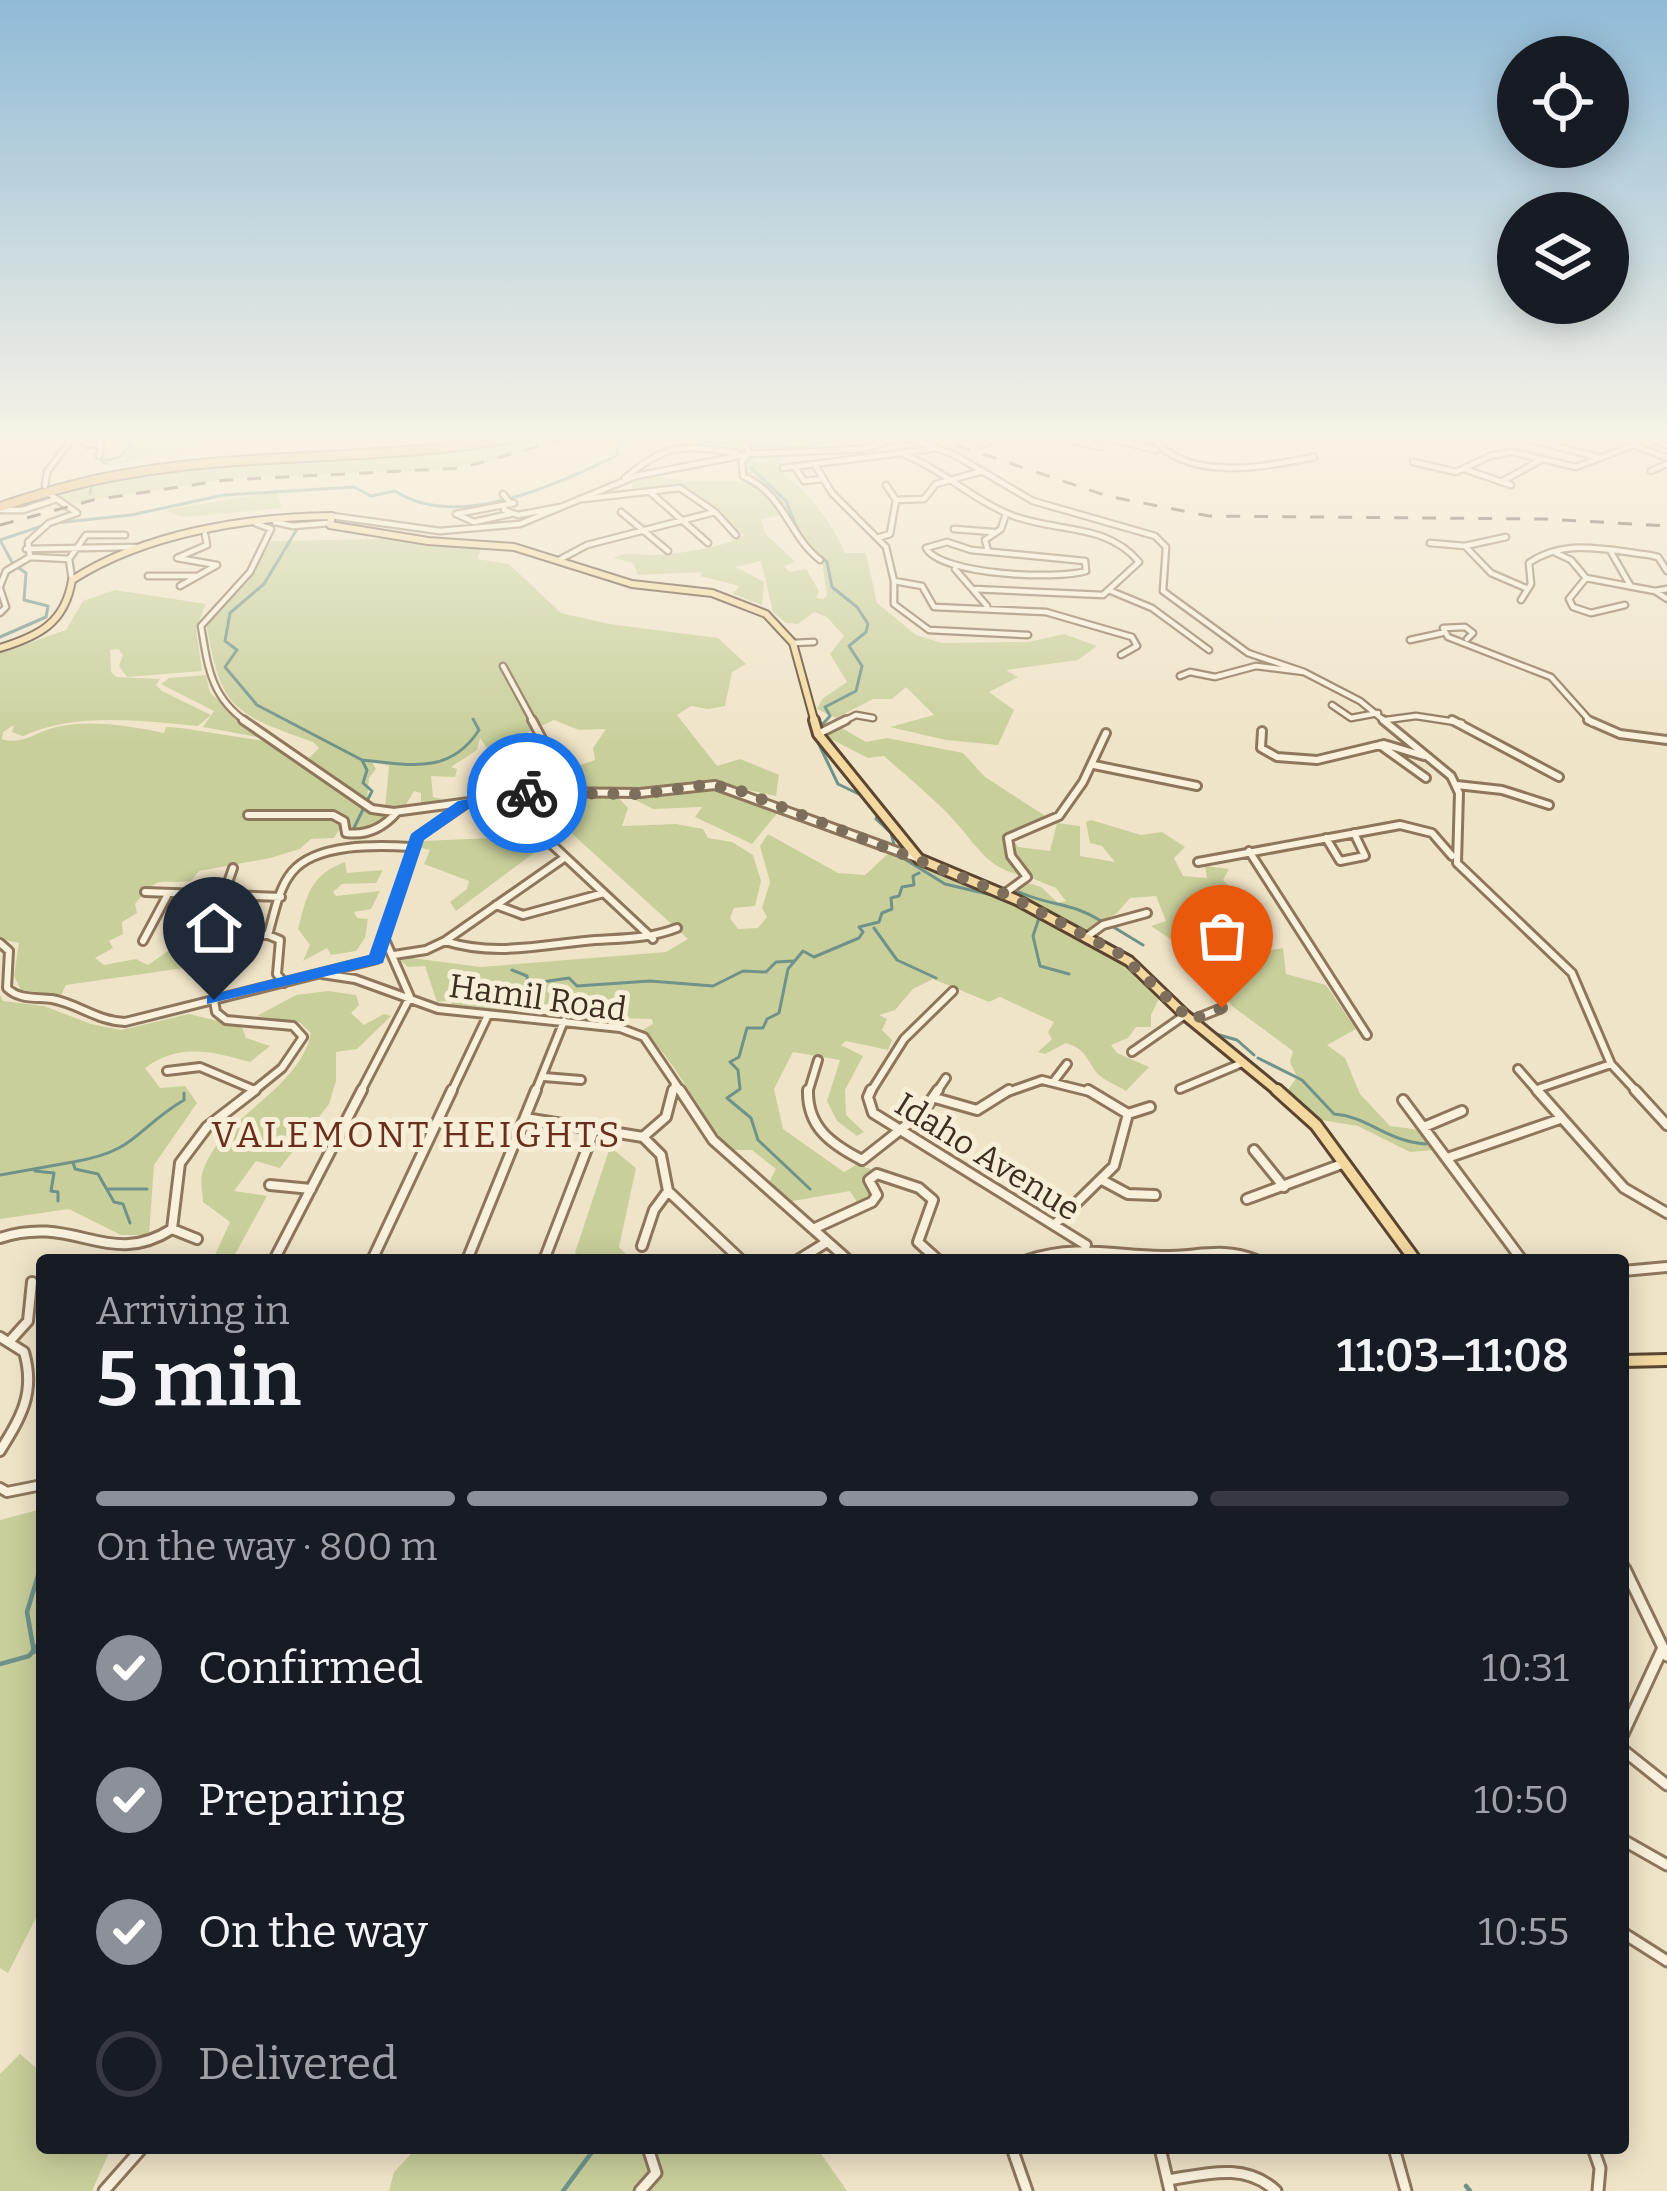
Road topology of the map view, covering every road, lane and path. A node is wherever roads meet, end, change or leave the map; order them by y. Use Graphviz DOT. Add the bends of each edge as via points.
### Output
graph roads {
  1 [pos="35,538"];
  2 [pos="84,538"];
  3 [pos="123,538"];
  4 [pos="188,538"];
  5 [pos="206,538"];
  6 [pos="268,538"];
  7 [pos="415,538"];
  8 [pos="614,538"];
  9 [pos="652,538"];
  10 [pos="702,538"];
  11 [pos="798,538"];
  12 [pos="877,538"];
  13 [pos="988,538"];
  14 [pos="1104,538"];
  15 [pos="1157,538"];
  16 [pos="1501,538"];
  17 [pos="708,543"];
  18 [pos="1430,543"];
  19 [pos="158,546"];
  20 [pos="77,547"];
  21 [pos="117,547"];
  22 [pos="1465,547"];
  23 [pos="26,548"];
  24 [pos="668,551"];
  25 [pos="988,551"];
  26 [pos="1553,551"];
  27 [pos="1611,552"];
  28 [pos="30,557"];
  29 [pos="110,558"];
  30 [pos="69,559"];
  31 [pos="820,560"];
  32 [pos="557,561"];
  33 [pos="955,569"];
  34 [pos="1667,571"];
  35 [pos="1,576"];
  36 [pos="148,576"];
  37 [pos="201,576"];
  38 [pos="1586,578"];
  39 [pos="72,580"];
  40 [pos="894,581"];
  41 [pos="1630,585"];
  42 [pos="180,586"];
  43 [pos="0,587"];
  44 [pos="973,589"];
  45 [pos="1528,589"];
  46 [pos="1667,589"];
  47 [pos="1111,591"];
  48 [pos="1654,591"];
  49 [pos="1667,599"];
  50 [pos="1521,600"];
  51 [pos="1625,605"];
  52 [pos="989,607"];
  53 [pos="0,613"];
  54 [pos="1443,633"];
  55 [pos="1028,635"];
  56 [pos="1467,639"];
  57 [pos="1410,640"];
  58 [pos="814,642"];
  59 [pos="793,644"];
  60 [pos="0,648"];
  61 [pos="1209,650"];
  62 [pos="1120,656"];
  63 [pos="502,666"];
  64 [pos="1304,672"];
  65 [pos="1180,676"];
  66 [pos="1332,705"];
  67 [pos="1378,713"];
  68 [pos="873,718"];
  69 [pos="1386,720"];
  70 [pos="1262,731"];
  71 [pos="1106,733"];
  72 [pos="818,734"];
  73 [pos="1667,740"];
  74 [pos="1380,744"];
  75 [pos="1428,756"];
  76 [pos="1094,765"];
  77 [pos="1558,777"];
  78 [pos="1426,778"];
  79 [pos="1457,785"];
  80 [pos="1197,786"];
  81 [pos="570,791"];
  82 [pos="476,800"];
  83 [pos="1549,805"];
  84 [pos="397,812"];
  85 [pos="248,815"];
  86 [pos="1354,832"];
  87 [pos="1326,837"];
  88 [pos="546,839"];
  89 [pos="411,847"];
  90 [pos="1248,850"];
  91 [pos="564,858"];
  92 [pos="1455,858"];
  93 [pos="920,860"];
  94 [pos="1198,862"];
  95 [pos="233,868"];
  96 [pos="146,892"];
  97 [pos="604,893"];
  98 [pos="224,894"];
  99 [pos="1004,894"];
  100 [pos="167,896"];
  101 [pos="281,897"];
  102 [pos="496,904"];
  103 [pos="1147,913"];
  104 [pos="677,928"];
  105 [pos="230,935"];
  106 [pos="268,935"];
  107 [pos="1088,936"];
  108 [pos="653,938"];
  109 [pos="143,941"];
  110 [pos="386,941"];
  111 [pos="445,941"];
  112 [pos="0,944"];
  113 [pos="394,955"];
  114 [pos="322,974"];
  115 [pos="284,983"];
  116 [pos="953,991"];
  117 [pos="410,997"];
  118 [pos="214,1000"];
  119 [pos="1222,1008"];
  120 [pos="488,1015"];
  121 [pos="1188,1018"];
  122 [pos="564,1021"];
  123 [pos="1367,1035"];
  124 [pos="1132,1052"];
  125 [pos="818,1060"];
  126 [pos="1246,1061"];
  127 [pos="1067,1064"];
  128 [pos="1611,1064"];
  129 [pos="1518,1069"];
  130 [pos="167,1071"];
  131 [pos="544,1077"];
  132 [pos="946,1078"];
  133 [pos="581,1080"];
  134 [pos="1054,1081"];
  135 [pos="675,1084"];
  136 [pos="1540,1088"];
  137 [pos="252,1089"];
  138 [pos="1180,1089"];
  139 [pos="680,1094"];
  140 [pos="670,1098"];
  141 [pos="934,1098"];
  142 [pos="1402,1100"];
  143 [pos="1150,1106"];
  144 [pos="1462,1111"];
  145 [pos="1129,1114"];
  146 [pos="525,1118"];
  147 [pos="1560,1119"];
  148 [pos="1667,1125"];
  149 [pos="1424,1126"];
  150 [pos="595,1128"];
  151 [pos="901,1132"];
  152 [pos="643,1137"];
  153 [pos="1254,1150"];
  154 [pos="1448,1158"];
  155 [pos="1345,1163"];
  156 [pos="1102,1180"];
  157 [pos="270,1185"];
  158 [pos="1284,1187"];
  159 [pos="311,1189"];
  160 [pos="668,1191"];
  161 [pos="1155,1195"];
  162 [pos="1247,1199"];
  163 [pos="1667,1213"];
  164 [pos="1055,1224"];
  165 [pos="172,1229"];
  166 [pos="813,1229"];
  167 [pos="0,1238"];
  168 [pos="197,1239"];
  169 [pos="827,1242"];
  170 [pos="1086,1245"];
  171 [pos="642,1246"];
  172 [pos="277,1254"];
  173 [pos="375,1254"];
  174 [pos="469,1254"];
  175 [pos="546,1254"];
  176 [pos="735,1254"];
  177 [pos="808,1254"];
  178 [pos="841,1254"];
  179 [pos="931,1254"];
  180 [pos="1054,1254"];
  181 [pos="1142,1254"];
  182 [pos="1172,1254"];
  183 [pos="1242,1254"];
  184 [pos="1411,1254"];
  185 [pos="1518,1254"];
  186 [pos="1667,1267"];
  187 [pos="1629,1270"];
  188 [pos="32,1282"];
  189 [pos="5,1339"];
  190 [pos="1667,1360"];
  191 [pos="1629,1361"];
  192 [pos="0,1451"];
  193 [pos="36,1486"];
  194 [pos="0,1488"];
  195 [pos="1629,1578"];
  196 [pos="1664,1653"];
  197 [pos="1629,1724"];
  198 [pos="1629,1755"];
  199 [pos="1667,1785"];
  200 [pos="1629,1843"];
  201 [pos="1667,1865"];
  202 [pos="1629,1938"];
  203 [pos="1667,1960"];
  204 [pos="137,2154"];
  205 [pos="650,2154"];
  206 [pos="1014,2154"];
  207 [pos="1161,2154"];
  208 [pos="1396,2154"];
  209 [pos="1595,2154"];
  210 [pos="1169,2186"];
  211 [pos="104,2191"];
  212 [pos="640,2191"];
  213 [pos="1027,2191"];
  214 [pos="1276,2191"];
  215 [pos="1406,2191"];
  216 [pos="1598,2191"];
  1 -- 23 [label="street"];
  2 -- 20 [label="street"];
  3 -- 21 [label="street"];
  4 -- 19 [label="main road"];
  5 -- 37 [label="street" via="207,545 177,559 216,563"];
  6 -- 84 [label="street" via="250,572 203,622 212,689 227,709 359,801"];
  7 -- 32 [label="main road" via="507,546"];
  8 -- 32 [label="street"];
  9 -- 24 [label="street"];
  10 -- 17 [label="street"];
  11 -- 31 [label="street"];
  12 -- 40 [label="street"];
  13 -- 25 [label="street"];
  14 -- 47 [label="street" via="1134,553 1138,565"];
  15 -- 64 [label="street" via="1166,547 1163,591 1248,652"];
  16 -- 22 [label="street"];
  18 -- 22 [label="street"];
  19 -- 21 [label="street"];
  19 -- 29 [label="main road"];
  20 -- 21 [label="street"];
  20 -- 23 [label="street"];
  20 -- 30 [label="street"];
  21 -- 29 [label="street"];
  22 -- 45 [label="street" via="1491,573"];
  23 -- 28 [label="street"];
  25 -- 33 [label="street" via="946,542 926,548"];
  25 -- 33 [label="street" via="1080,558 1086,571"];
  26 -- 27 [label="street"];
  26 -- 38 [label="street"];
  26 -- 45 [label="street" via="1529,562"];
  27 -- 34 [label="street" via="1658,557"];
  27 -- 41 [label="street"];
  28 -- 30 [label="street"];
  28 -- 35 [label="street"];
  29 -- 39 [label="main road"];
  30 -- 39 [label="street"];
  32 -- 59 [label="main road" via="632,584 745,603 779,623"];
  33 -- 44 [label="street"];
  35 -- 43 [label="street"];
  36 -- 37 [label="street"];
  37 -- 42 [label="street"];
  38 -- 41 [label="street"];
  38 -- 51 [label="street" via="1569,599 1573,607 1591,613"];
  39 -- 60 [label="main road" via="67,608 46,632"];
  40 -- 52 [label="street" via="922,586 939,609"];
  40 -- 55 [label="street" via="894,604 929,630"];
  41 -- 48 [label="street"];
  43 -- 53 [label="street"];
  44 -- 47 [label="street"];
  44 -- 52 [label="street"];
  45 -- 50 [label="street"];
  46 -- 48 [label="street"];
  47 -- 61 [label="street" via="1152,608"];
  48 -- 49 [label="street"];
  52 -- 62 [label="street" via="1054,614 1132,637 1135,649"];
  54 -- 56 [label="street"];
  54 -- 56 [label="street" via="1460,626 1473,633"];
  54 -- 57 [label="street"];
  56 -- 73 [label="street" via="1553,679 1593,724"];
  58 -- 59 [label="street"];
  59 -- 72 [label="main road"];
  63 -- 81 [label="street"];
  64 -- 65 [label="street" via="1258,666 1208,679"];
  64 -- 67 [label="street"];
  66 -- 67 [label="street" via="1351,718"];
  67 -- 69 [label="street"];
  68 -- 72 [label="street" via="851,717"];
  69 -- 75 [label="street"];
  69 -- 77 [label="street" via="1438,713"];
  70 -- 74 [label="street" via="1261,748 1277,757 1330,759"];
  71 -- 76 [label="street"];
  72 -- 93 [label="main road"];
  74 -- 75 [label="street"];
  74 -- 78 [label="street"];
  75 -- 79 [label="street"];
  76 -- 80 [label="street"];
  76 -- 99 [label="street" via="1060,815 1008,838 1027,877"];
  79 -- 83 [label="street"];
  79 -- 92 [label="street"];
  81 -- 82 [label="street"];
  81 -- 93 [label="street" via="733,788"];
  82 -- 84 [label="street"];
  82 -- 89 [label="street"];
  84 -- 85 [label="street" via="383,826 352,835 333,815"];
  86 -- 87 [label="street"];
  86 -- 87 [label="street" via="1365,856 1353,862 1340,861"];
  86 -- 92 [label="street" via="1414,826 1438,837"];
  87 -- 90 [label="street"];
  88 -- 91 [label="street"];
  89 -- 101 [label="street" via="377,845 303,862"];
  89 -- 110 [label="street"];
  90 -- 94 [label="street"];
  90 -- 123 [label="street"];
  91 -- 97 [label="street"];
  91 -- 102 [label="street"];
  92 -- 128 [label="street" via="1572,973"];
  93 -- 99 [label="main road"];
  95 -- 98 [label="street"];
  96 -- 100 [label="street"];
  97 -- 102 [label="street" via="523,915"];
  97 -- 108 [label="street"];
  98 -- 100 [label="street"];
  98 -- 101 [label="street"];
  99 -- 107 [label="main road"];
  100 -- 109 [label="street"];
  101 -- 106 [label="street"];
  102 -- 111 [label="street"];
  103 -- 107 [label="street"];
  104 -- 108 [label="street"];
  105 -- 106 [label="street"];
  106 -- 115 [label="street" via="280,940 277,974"];
  107 -- 121 [label="main road" via="1129,961"];
  108 -- 111 [label="street" via="525,951"];
  110 -- 113 [label="street, Hamil Road"];
  110 -- 114 [label="street" via="377,959"];
  111 -- 113 [label="street"];
  112 -- 118 [label="street" via="9,951 7,988 14,995 58,1000 101,1021"];
  113 -- 117 [label="street, Hamil Road"];
  114 -- 115 [label="street"];
  114 -- 117 [label="street, Hamil Road" via="362,978"];
  115 -- 118 [label="street"];
  116 -- 151 [label="street, Idaho Avenue" via="905,1034 868,1097 873,1113"];
  117 -- 120 [label="street, Hamil Road"];
  117 -- 159 [label="street"];
  118 -- 137 [label="street" via="226,1020 293,1026 303,1037 299,1052"];
  119 -- 121 [label="street"];
  120 -- 122 [label="street, Hamil Road"];
  120 -- 173 [label="street"];
  121 -- 124 [label="street"];
  121 -- 126 [label="main road"];
  122 -- 131 [label="street"];
  122 -- 135 [label="street, Hamil Road" via="644,1037"];
  125 -- 151 [label="street" via="805,1095 828,1140 862,1160"];
  126 -- 138 [label="street"];
  126 -- 155 [label="main road"];
  127 -- 134 [label="street"];
  128 -- 136 [label="street"];
  128 -- 148 [label="street"];
  129 -- 136 [label="street"];
  130 -- 137 [label="street" via="191,1064"];
  131 -- 133 [label="street"];
  131 -- 146 [label="street"];
  132 -- 141 [label="street"];
  134 -- 141 [label="street" via="1012,1088 974,1111"];
  134 -- 145 [label="street"];
  135 -- 139 [label="street, Hamil Road"];
  135 -- 140 [label="street"];
  136 -- 147 [label="street"];
  137 -- 165 [label="street" via="212,1121 180,1164"];
  139 -- 140 [label="street"];
  139 -- 166 [label="street, Hamil Road" via="728,1155"];
  140 -- 152 [label="street" via="666,1117"];
  141 -- 151 [label="street"];
  142 -- 149 [label="street"];
  143 -- 145 [label="street"];
  144 -- 149 [label="street"];
  145 -- 156 [label="street"];
  146 -- 150 [label="street"];
  146 -- 174 [label="street"];
  147 -- 154 [label="street"];
  147 -- 163 [label="street" via="1624,1188"];
  149 -- 154 [label="street"];
  150 -- 152 [label="street"];
  150 -- 175 [label="street"];
  151 -- 164 [label="street, Idaho Avenue"];
  152 -- 160 [label="street" via="661,1155"];
  153 -- 158 [label="street"];
  154 -- 185 [label="street"];
  155 -- 158 [label="street"];
  155 -- 184 [label="main road"];
  156 -- 161 [label="street" via="1128,1194"];
  156 -- 164 [label="street"];
  157 -- 159 [label="street"];
  158 -- 162 [label="street"];
  159 -- 172 [label="street"];
  160 -- 171 [label="street"];
  160 -- 176 [label="street"];
  164 -- 170 [label="street, Idaho Avenue"];
  165 -- 167 [label="street" via="119,1247 59,1229"];
  165 -- 168 [label="street"];
  166 -- 169 [label="street, Hamil Road"];
  166 -- 179 [label="street" via="872,1202 877,1195 868,1180 877,1174 933,1200 918,1242"];
  169 -- 177 [label="street"];
  169 -- 178 [label="street, Hamil Road"];
  170 -- 180 [label="street"];
  170 -- 181 [label="street"];
  182 -- 183 [label="street"];
  186 -- 187 [label="street"];
  188 -- 189 [label="street" via="28,1321"];
  189 -- 192 [label="street" via="24,1352 33,1388"];
  190 -- 191 [label="main road"];
  193 -- 194 [label="street"];
  195 -- 196 [label="street"];
  196 -- 197 [label="street"];
  198 -- 199 [label="street"];
  200 -- 201 [label="street"];
  202 -- 203 [label="street"];
  204 -- 211 [label="street"];
  205 -- 212 [label="street" via="656,2173"];
  206 -- 213 [label="street"];
  207 -- 210 [label="street"];
  208 -- 215 [label="street"];
  209 -- 216 [label="street"];
  210 -- 214 [label="street" via="1231,2170 1267,2180"];
}
